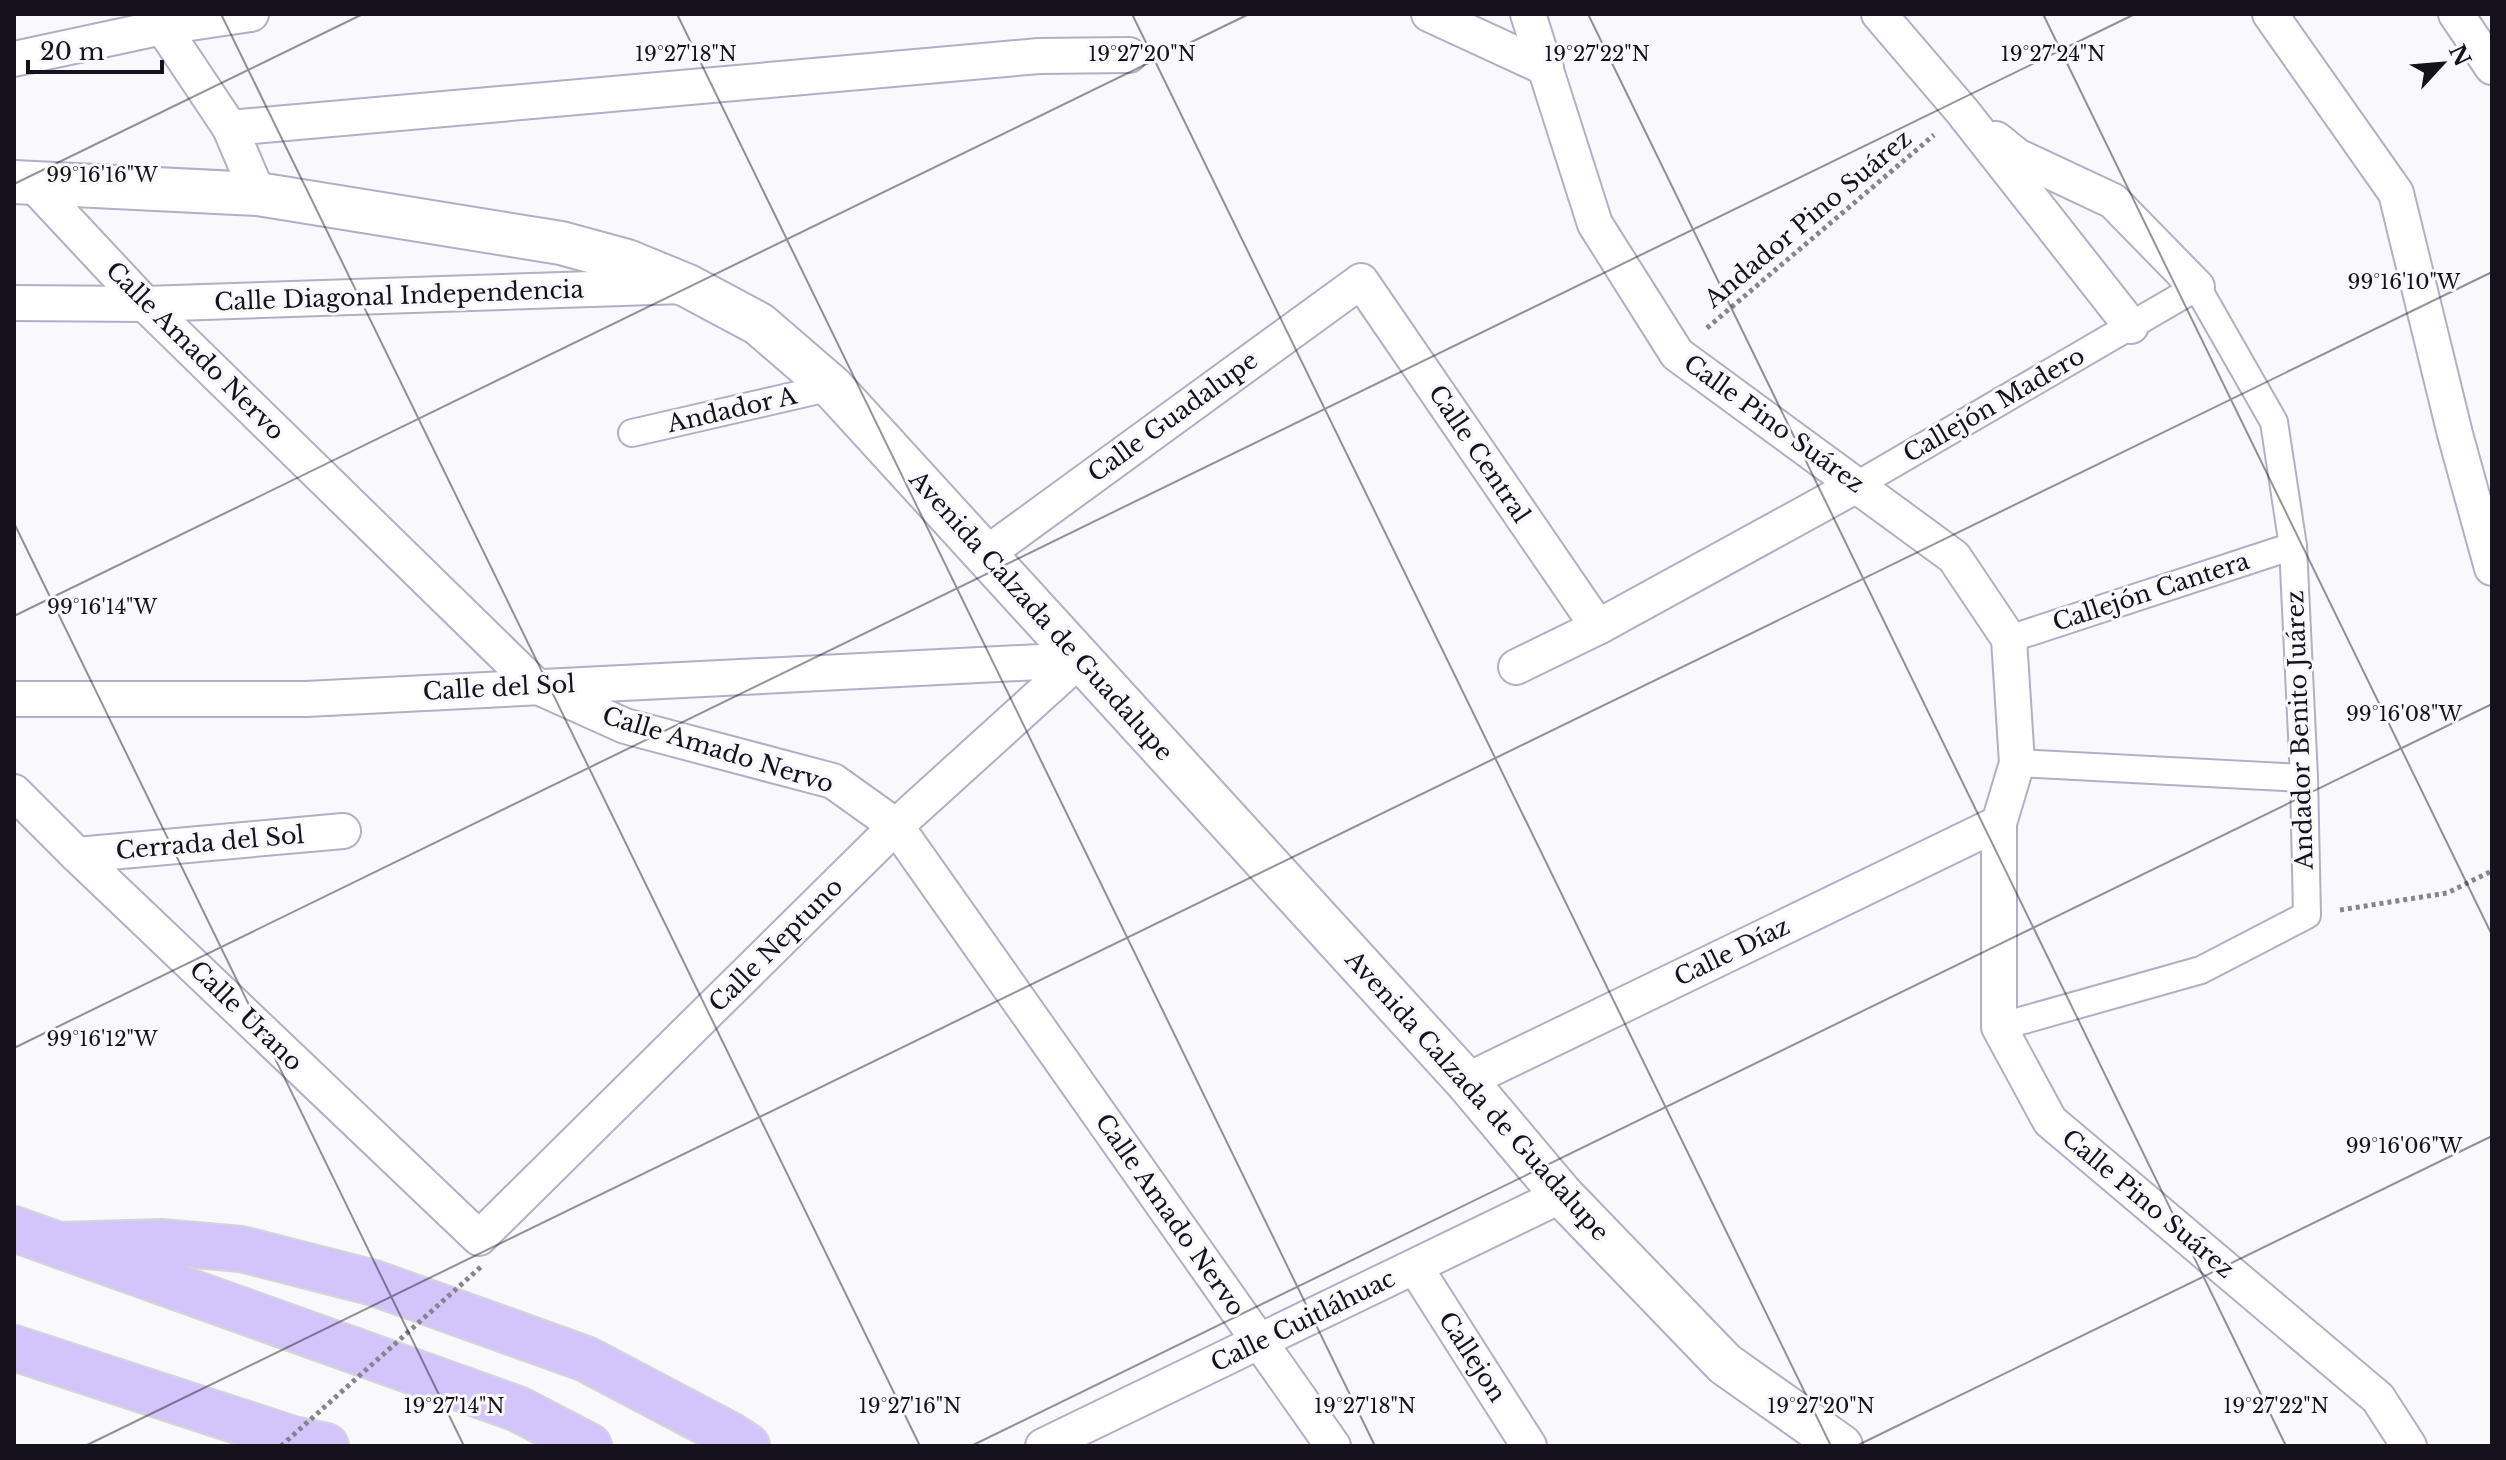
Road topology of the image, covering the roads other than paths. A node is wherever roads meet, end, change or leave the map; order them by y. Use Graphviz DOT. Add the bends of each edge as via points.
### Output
graph roads {
  1 [pos="251,14"];
  2 [pos="1429,14"];
  3 [pos="1528,14"];
  4 [pos="1879,14"];
  5 [pos="2270,14"];
  6 [pos="2456,14"];
  7 [pos="163,18"];
  8 [pos="1129,55"];
  9 [pos="14,59"];
  10 [pos="2492,67"];
  11 [pos="1546,68"];
  12 [pos="1962,111"];
  13 [pos="230,128"];
  14 [pos="23,182"];
  15 [pos="258,194"];
  16 [pos="1361,281"];
  17 [pos="688,286"];
  18 [pos="2197,287"];
  19 [pos="14,303"];
  20 [pos="145,304"];
  21 [pos="2131,326"];
  22 [pos="832,387"];
  23 [pos="632,433"];
  24 [pos="1857,485"];
  25 [pos="2293,546"];
  26 [pos="986,554"];
  27 [pos="2492,568"];
  28 [pos="1598,627"];
  29 [pos="2009,639"];
  30 [pos="1079,660"];
  31 [pos="1516,667"];
  32 [pos="536,686"];
  33 [pos="14,699"];
  34 [pos="2017,763"];
  35 [pos="2304,778"];
  36 [pos="14,792"];
  37 [pos="1999,823"];
  38 [pos="896,826"];
  39 [pos="343,831"];
  40 [pos="77,855"];
  41 [pos="1999,1027"];
  42 [pos="1466,1081"];
  43 [pos="1562,1195"];
  44 [pos="14,1229"];
  45 [pos="59,1245"];
  46 [pos="481,1252"];
  47 [pos="1415,1267"];
  48 [pos="1259,1342"];
  49 [pos="14,1348"];
  50 [pos="223,1416"];
  51 [pos="254,1446"];
  52 [pos="326,1446"];
  53 [pos="589,1446"];
  54 [pos="747,1446"];
  55 [pos="1043,1446"];
  56 [pos="1333,1446"];
  57 [pos="1529,1446"];
  58 [pos="1841,1446"];
  59 [pos="2409,1446"];
  1 -- 7 [label="street"];
  2 -- 11 [label="street"];
  3 -- 11 [label="street, Calle Pino Suárez"];
  4 -- 12 [label="street"];
  5 -- 27 [label="street" via="2396,193"];
  6 -- 10 [label="street"];
  7 -- 9 [label="street"];
  7 -- 13 [label="street"];
  8 -- 13 [label="street" via="1039,56"];
  11 -- 24 [label="street, Calle Pino Suárez" via="1595,224 1677,354"];
  12 -- 18 [label="street" via="2017,156 2113,201"];
  12 -- 21 [label="street"];
  13 -- 15 [label="street"];
  14 -- 15 [label="street, Avenida Calzada de Guadalupe"];
  14 -- 20 [label="street, Calle Amado Nervo"];
  15 -- 17 [label="street, Avenida Calzada de Guadalupe" via="561,243 627,261"];
  16 -- 26 [label="street, Calle Guadalupe"];
  16 -- 28 [label="street, Calle Central"];
  17 -- 20 [label="street, Calle Diagonal Independencia"];
  17 -- 22 [label="street, Avenida Calzada de Guadalupe" via="759,324"];
  18 -- 21 [label="street, Callejón Madero"];
  18 -- 25 [label="street, Andador Benito Juárez" via="2274,422"];
  19 -- 20 [label="street, Calle Diagonal Independencia"];
  20 -- 32 [label="street, Calle Amado Nervo"];
  21 -- 24 [label="street, Callejón Madero"];
  22 -- 23 [label="street, Andador A"];
  22 -- 26 [label="street, Avenida Calzada de Guadalupe"];
  24 -- 28 [label="street"];
  24 -- 29 [label="street, Calle Pino Suárez" via="1954,557"];
  25 -- 29 [label="street, Callejón Cantera"];
  25 -- 35 [label="street, Andador Benito Juárez"];
  26 -- 30 [label="street, Avenida Calzada de Guadalupe"];
  28 -- 31 [label="street"];
  29 -- 34 [label="street, Calle Pino Suárez"];
  30 -- 32 [label="street, Calle del Sol"];
  30 -- 38 [label="street, Calle Neptuno"];
  30 -- 42 [label="street, Avenida Calzada de Guadalupe"];
  32 -- 33 [label="street, Calle del Sol" via="306,699"];
  32 -- 38 [label="street, Calle Amado Nervo" via="625,726 833,781"];
  34 -- 35 [label="street"];
  34 -- 37 [label="street, Calle Pino Suárez"];
  35 -- 41 [label="street, Andador Benito Juárez" via="2307,915 2201,970"];
  36 -- 40 [label="street, Calle Urano"];
  37 -- 41 [label="street, Calle Pino Suárez"];
  37 -- 42 [label="street, Calle Díaz"];
  38 -- 46 [label="street, Calle Neptuno"];
  38 -- 48 [label="street, Calle Amado Nervo"];
  39 -- 40 [label="street, Cerrada del Sol"];
  40 -- 46 [label="street, Calle Urano"];
  41 -- 59 [label="street, Calle Pino Suárez" via="2050,1121 2378,1398"];
  42 -- 43 [label="street, Avenida Calzada de Guadalupe"];
  43 -- 47 [label="street, Calle Cuitláhuac"];
  43 -- 58 [label="street, Avenida Calzada de Guadalupe" via="1725,1364"];
  44 -- 45 [label="highway"];
  45 -- 53 [label="highway" via="518,1409"];
  45 -- 54 [label="highway" via="161,1242 241,1249 374,1283 586,1359"];
  47 -- 48 [label="street, Calle Cuitláhuac"];
  47 -- 57 [label="street, Callejon"];
  48 -- 55 [label="street, Calle Cuitláhuac"];
  48 -- 56 [label="street, Calle Amado Nervo"];
  49 -- 50 [label="highway"];
  50 -- 51 [label="highway"];
  50 -- 52 [label="highway"];
}
